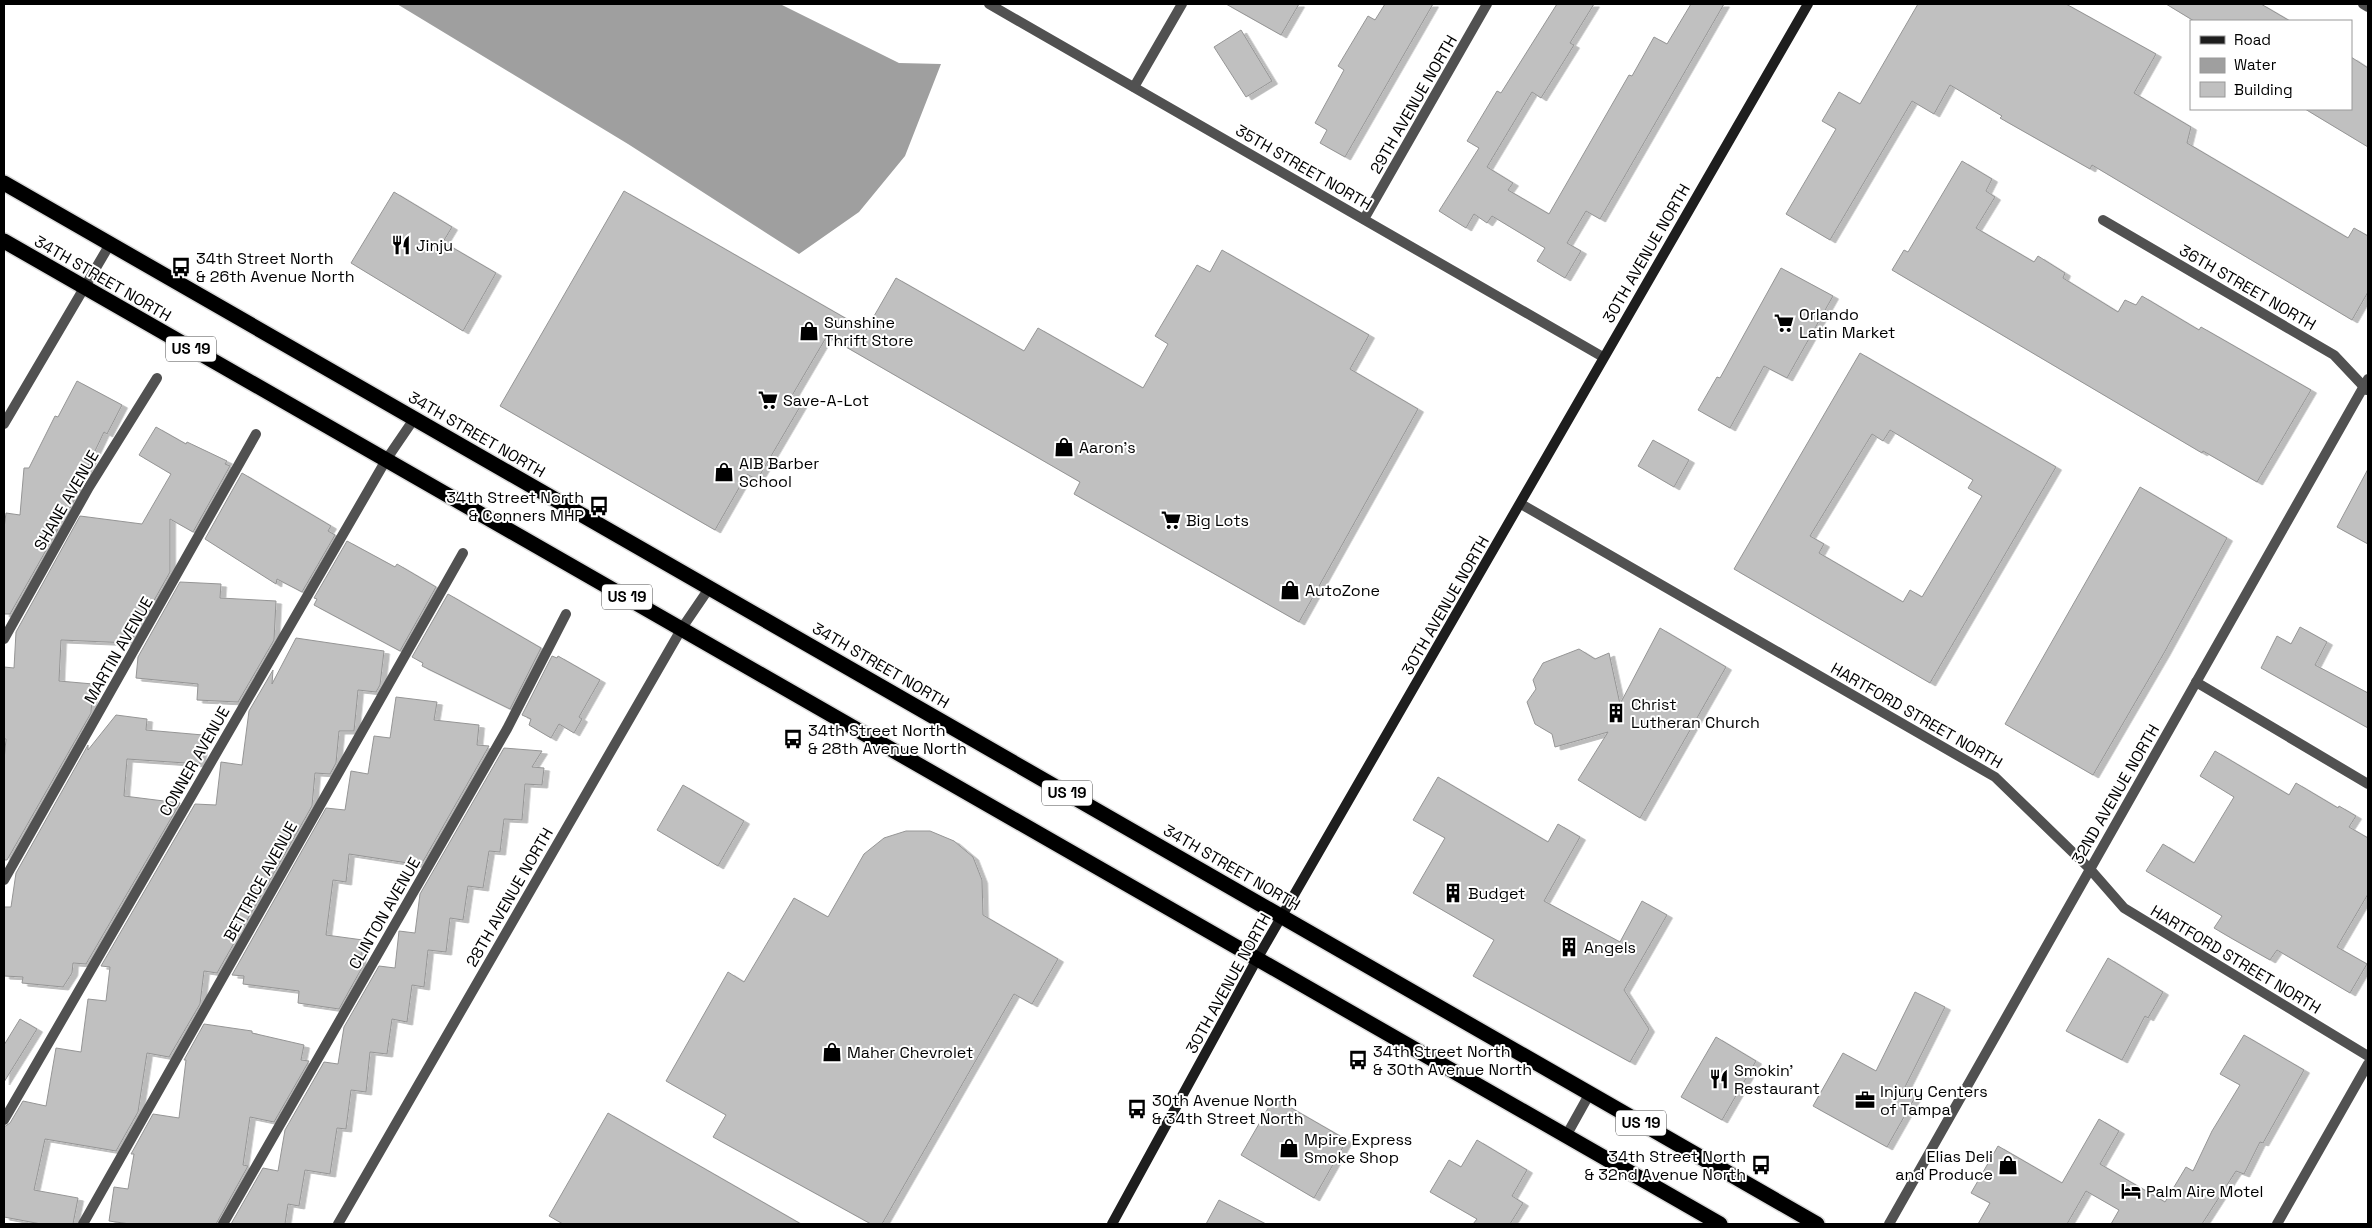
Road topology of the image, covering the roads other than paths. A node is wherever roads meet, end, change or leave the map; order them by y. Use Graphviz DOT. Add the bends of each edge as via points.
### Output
graph roads {
  1 [pos="989,4"];
  2 [pos="1182,4"];
  3 [pos="1487,4"];
  4 [pos="1808,4"];
  5 [pos="2363,4"];
  6 [pos="2368,7"];
  7 [pos="1134,87"];
  8 [pos="4,183"];
  9 [pos="1364,219"];
  10 [pos="2103,220"];
  11 [pos="4,241"];
  12 [pos="110,244"];
  13 [pos="84,287"];
  14 [pos="1603,357"];
  15 [pos="157,378"];
  16 [pos="2367,386"];
  17 [pos="414,419"];
  18 [pos="4,424"];
  19 [pos="256,434"];
  20 [pos="386,460"];
  21 [pos="1521,504"];
  22 [pos="463,553"];
  23 [pos="710,587"];
  24 [pos="566,614"];
  25 [pos="682,628"];
  26 [pos="4,638"];
  27 [pos="2196,682"];
  28 [pos="2368,784"];
  29 [pos="2089,868"];
  30 [pos="4,880"];
  31 [pos="1283,916"];
  32 [pos="1257,959"];
  33 [pos="2368,1056"];
  34 [pos="2368,1064"];
  35 [pos="1590,1093"];
  36 [pos="4,1120"];
  37 [pos="1566,1136"];
  38 [pos="83,1224"];
  39 [pos="222,1224"];
  40 [pos="338,1224"];
  41 [pos="1112,1224"];
  42 [pos="1720,1224"];
  43 [pos="1817,1224"];
  44 [pos="1890,1224"];
  45 [pos="2276,1224"];
  1 -- 7 [label="street, 35TH STREET NORTH"];
  2 -- 7 [label="street"];
  3 -- 9 [label="street, 29TH AVENUE NORTH"];
  4 -- 14 [label="street, 30TH AVENUE NORTH"];
  5 -- 6 [label="street"];
  7 -- 9 [label="street, 35TH STREET NORTH"];
  8 -- 12 [label="highway, 34TH STREET NORTH / US 19"];
  9 -- 14 [label="street, 35TH STREET NORTH"];
  10 -- 16 [label="street, 36TH STREET NORTH" via="2334,355"];
  11 -- 13 [label="highway, 34TH STREET NORTH / US 19"];
  12 -- 13 [label="street"];
  12 -- 17 [label="highway, 34TH STREET NORTH / US 19"];
  13 -- 18 [label="street"];
  13 -- 20 [label="highway, 34TH STREET NORTH / US 19"];
  14 -- 21 [label="street, 30TH AVENUE NORTH"];
  15 -- 26 [label="street, SHANE AVENUE"];
  16 -- 27 [label="street, 32ND AVENUE NORTH"];
  17 -- 20 [label="street, CONNER AVENUE"];
  17 -- 23 [label="highway, 34TH STREET NORTH / US 19"];
  19 -- 30 [label="street, MARTIN AVENUE"];
  20 -- 25 [label="highway, 34TH STREET NORTH / US 19"];
  20 -- 36 [label="street, CONNER AVENUE"];
  21 -- 29 [label="street, HARTFORD STREET NORTH" via="1995,776"];
  21 -- 31 [label="street, 30TH AVENUE NORTH"];
  22 -- 38 [label="street, BETTRICE AVENUE"];
  23 -- 25 [label="street, 28TH AVENUE NORTH"];
  23 -- 31 [label="highway, 34TH STREET NORTH / US 19"];
  24 -- 39 [label="street, CLINTON AVENUE" via="507,729"];
  25 -- 32 [label="highway, 34TH STREET NORTH / US 19"];
  25 -- 40 [label="street, 28TH AVENUE NORTH"];
  27 -- 28 [label="street"];
  27 -- 29 [label="street, 32ND AVENUE NORTH"];
  29 -- 33 [label="street, HARTFORD STREET NORTH" via="2124,908"];
  29 -- 44 [label="street, 32ND AVENUE NORTH"];
  31 -- 32 [label="street, 30TH AVENUE NORTH"];
  31 -- 35 [label="highway, 34TH STREET NORTH / US 19"];
  32 -- 37 [label="highway, 34TH STREET NORTH / US 19"];
  32 -- 41 [label="street, 30TH AVENUE NORTH"];
  34 -- 45 [label="street"];
  35 -- 37 [label="street"];
  35 -- 43 [label="highway, 34TH STREET NORTH / US 19"];
  37 -- 42 [label="highway, 34TH STREET NORTH / US 19"];
}
